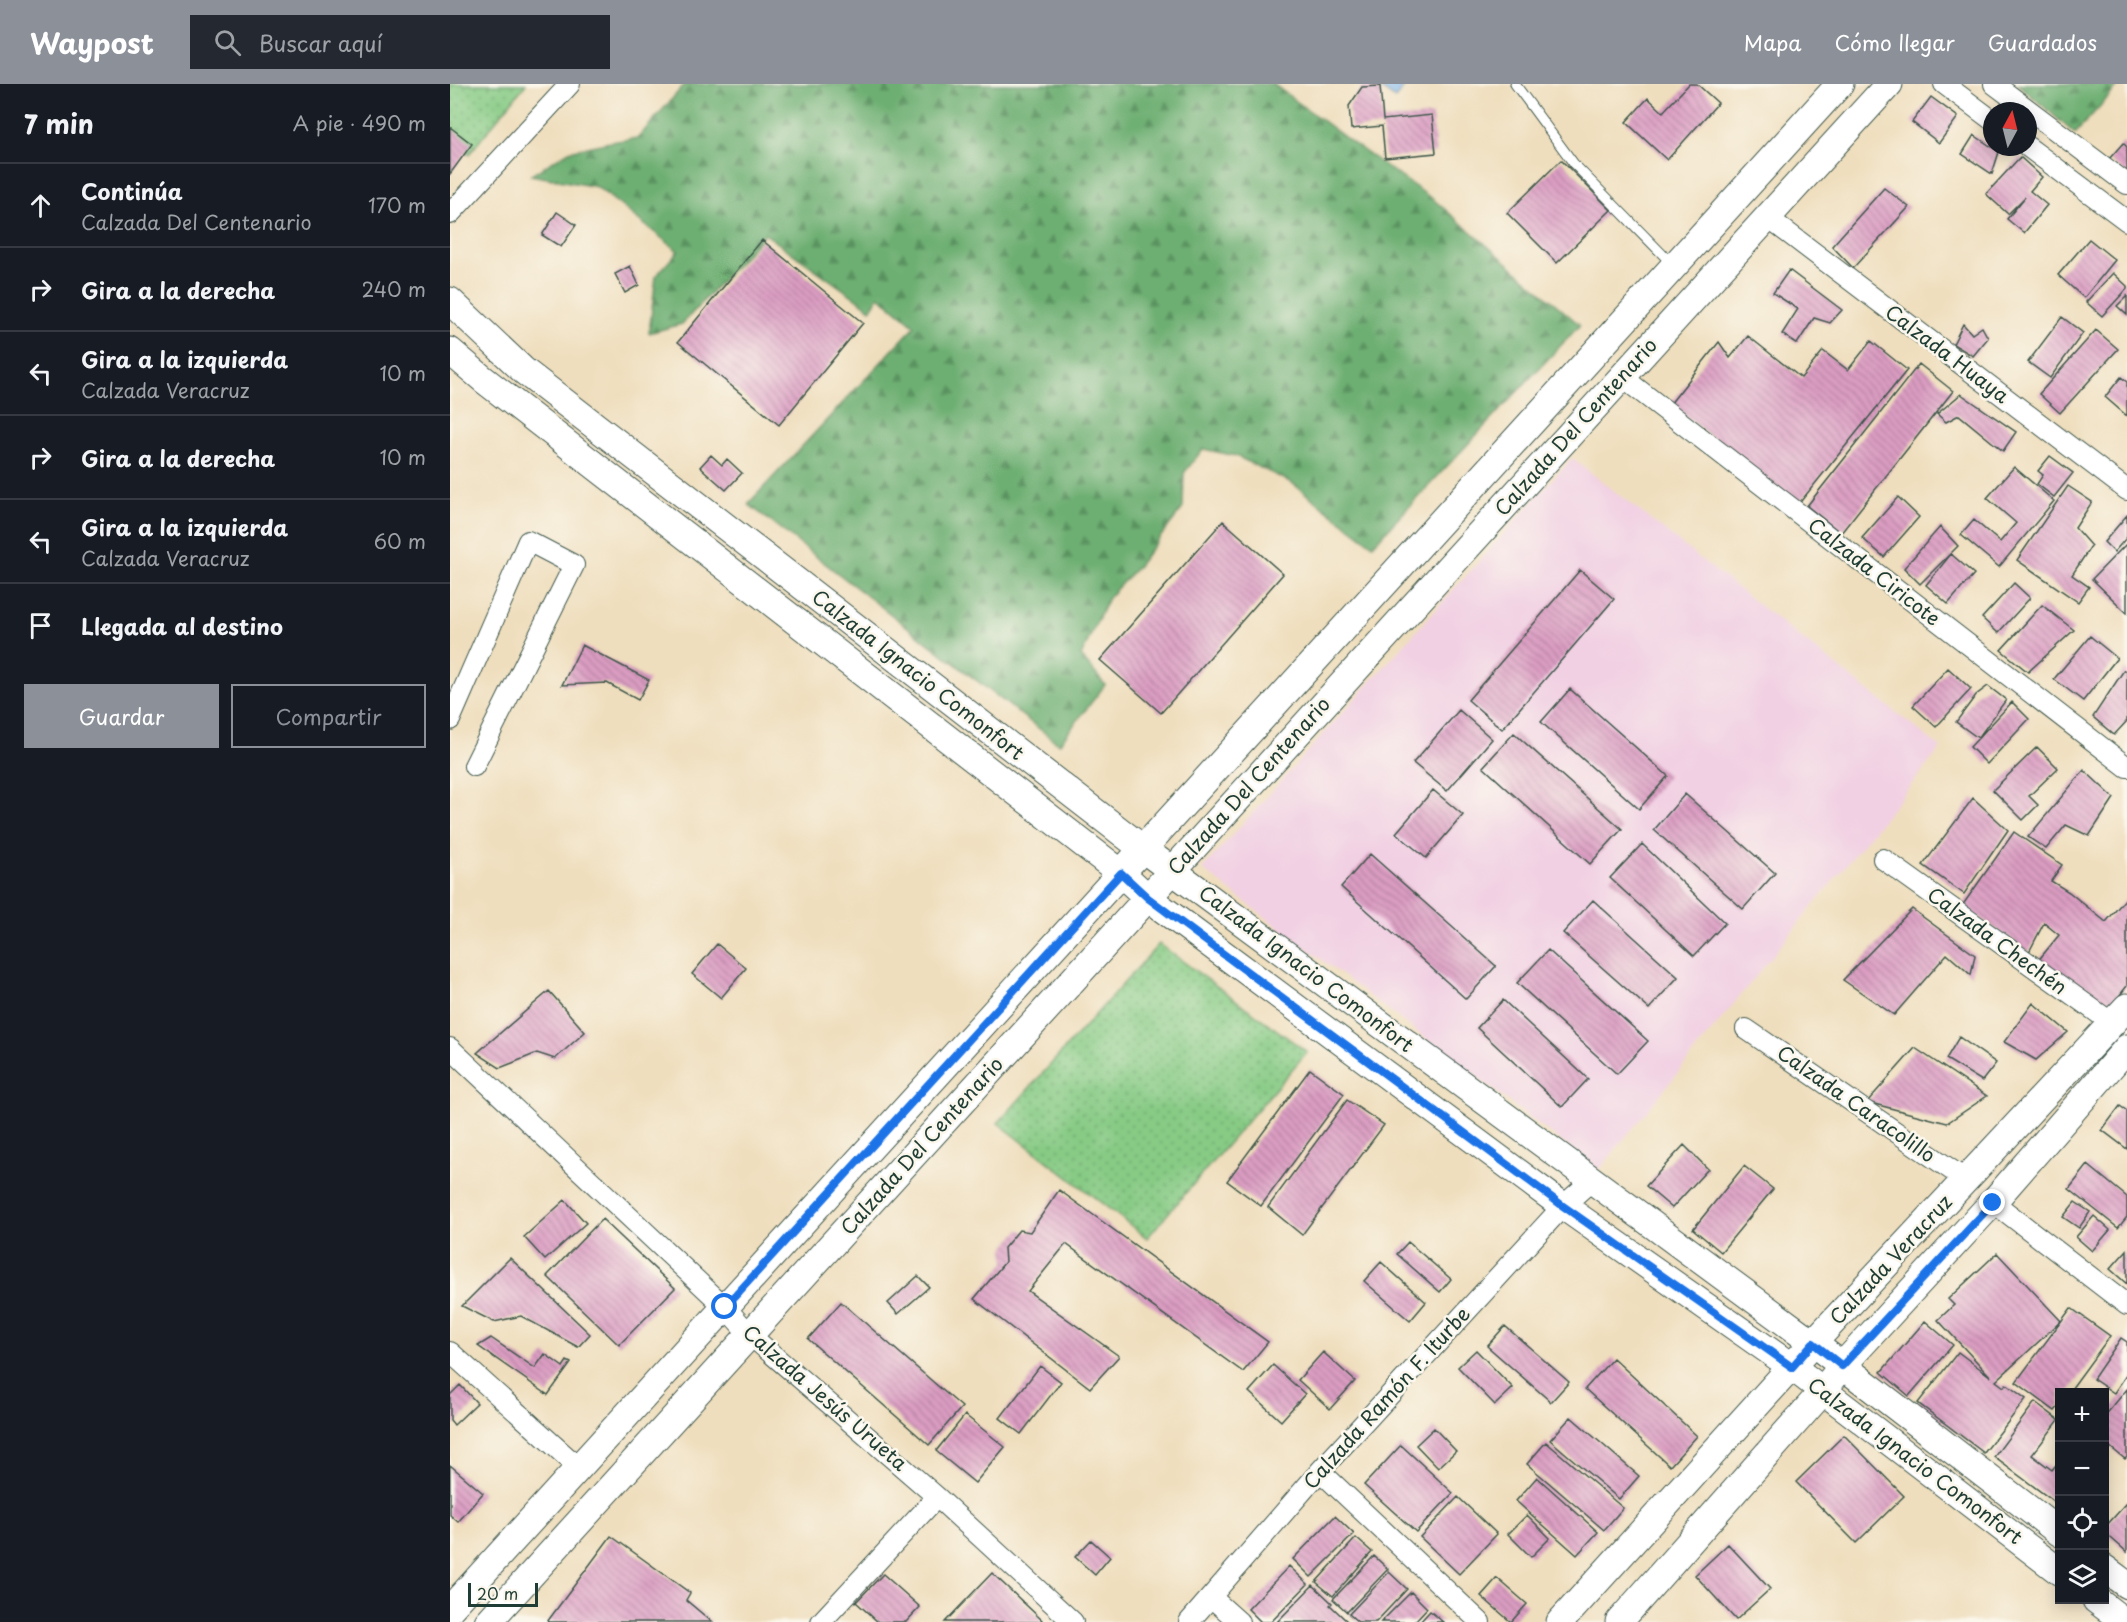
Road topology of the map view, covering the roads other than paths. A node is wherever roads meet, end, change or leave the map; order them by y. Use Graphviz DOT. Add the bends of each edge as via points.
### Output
graph roads {
  1 [pos="570,84"];
  2 [pos="1515,84"];
  3 [pos="1840,84"];
  4 [pos="1889,84"];
  5 [pos="1944,84"];
  6 [pos="1994,84"];
  7 [pos="1983,113"];
  8 [pos="2037,154"];
  9 [pos="2127,184"];
  10 [pos="450,214"];
  11 [pos="1767,217"];
  12 [pos="2127,221"];
  13 [pos="1674,266"];
  14 [pos="450,301"];
  15 [pos="450,351"];
  16 [pos="1622,377"];
  17 [pos="2127,490"];
  18 [pos="450,720"];
  19 [pos="474,766"];
  20 [pos="2127,766"];
  21 [pos="1143,849"];
  22 [pos="1882,859"];
  23 [pos="1173,870"];
  24 [pos="1121,873"];
  25 [pos="1148,898"];
  26 [pos="2120,1015"];
  27 [pos="1746,1029"];
  28 [pos="450,1048"];
  29 [pos="2127,1048"];
  30 [pos="1966,1180"];
  31 [pos="1591,1181"];
  32 [pos="1993,1203"];
  33 [pos="1563,1206"];
  34 [pos="2127,1305"];
  35 [pos="725,1307"];
  36 [pos="750,1335"];
  37 [pos="1813,1343"];
  38 [pos="450,1352"];
  39 [pos="1842,1366"];
  40 [pos="1792,1367"];
  41 [pos="1823,1391"];
  42 [pos="579,1468"];
  43 [pos="1320,1471"];
  44 [pos="937,1497"];
  45 [pos="2055,1529"];
  46 [pos="2055,1568"];
  47 [pos="2109,1572"];
  48 [pos="2127,1585"];
  49 [pos="1211,1597"];
  50 [pos="2102,1604"];
  51 [pos="450,1609"];
  52 [pos="488,1622"];
  53 [pos="821,1622"];
  54 [pos="1073,1622"];
  55 [pos="1189,1622"];
  56 [pos="1239,1622"];
  57 [pos="1480,1622"];
  58 [pos="1560,1622"];
  59 [pos="1619,1622"];
  60 [pos="2125,1622"];
  1 -- 10 [label="street"];
  2 -- 13 [label="lane" via="1574,164"];
  3 -- 13 [label="main road, Calzada Del Centenario"];
  4 -- 11 [label="main road, Calzada Del Centenario"];
  5 -- 7 [label="street"];
  6 -- 9 [label="street"];
  8 -- 12 [label="street"];
  11 -- 16 [label="main road, Calzada Del Centenario"];
  11 -- 17 [label="street, Calzada Huaya"];
  13 -- 21 [label="main road, Calzada Del Centenario"];
  14 -- 21 [label="main road, Calzada Ignacio Comonfort" via="524,370"];
  15 -- 24 [label="main road, Calzada Ignacio Comonfort"];
  16 -- 20 [label="street, Calzada Ciricote"];
  16 -- 23 [label="main road, Calzada Del Centenario"];
  18 -- 19 [label="street" via="528,541 574,565"];
  21 -- 23 [label="main road, Calzada Ignacio Comonfort"];
  21 -- 24 [label="main road, Calzada Del Centenario"];
  22 -- 26 [label="street, Calzada Chechén"];
  23 -- 25 [label="main road, Calzada Del Centenario"];
  23 -- 31 [label="main road, Calzada Ignacio Comonfort"];
  24 -- 25 [label="main road, Calzada Ignacio Comonfort"];
  24 -- 35 [label="main road, Calzada Del Centenario"];
  25 -- 33 [label="main road, Calzada Ignacio Comonfort"];
  25 -- 36 [label="main road, Calzada Del Centenario"];
  26 -- 30 [label="main road, Calzada Veracruz"];
  27 -- 30 [label="street, Calzada Caracolillo"];
  28 -- 35 [label="street, Calzada Jesús Urueta"];
  29 -- 32 [label="main road, Calzada Veracruz"];
  30 -- 37 [label="main road, Calzada Veracruz"];
  31 -- 33 [label="street, Calzada Ramón F. Iturbe"];
  31 -- 37 [label="main road, Calzada Ignacio Comonfort"];
  32 -- 34 [label="street"];
  32 -- 39 [label="main road, Calzada Veracruz"];
  33 -- 40 [label="main road, Calzada Ignacio Comonfort"];
  33 -- 43 [label="street, Calzada Ramón F. Iturbe"];
  35 -- 36 [label="street, Calzada Jesús Urueta"];
  35 -- 42 [label="main road, Calzada Del Centenario"];
  36 -- 44 [label="street, Calzada Jesús Urueta"];
  36 -- 52 [label="main road, Calzada Del Centenario"];
  37 -- 39 [label="main road, Calzada Ignacio Comonfort"];
  37 -- 40 [label="main road, Calzada Veracruz"];
  38 -- 42 [label="street"];
  39 -- 41 [label="main road, Calzada Veracruz"];
  39 -- 45 [label="main road, Calzada Ignacio Comonfort"];
  40 -- 41 [label="main road, Calzada Ignacio Comonfort"];
  40 -- 58 [label="main road, Calzada Veracruz"];
  41 -- 46 [label="main road, Calzada Ignacio Comonfort"];
  41 -- 59 [label="main road, Calzada Veracruz"];
  42 -- 51 [label="main road, Calzada Del Centenario"];
  43 -- 49 [label="street, Calzada Ramón F. Iturbe"];
  43 -- 57 [label="street"];
  44 -- 53 [label="street"];
  44 -- 54 [label="street, Calzada Jesús Urueta"];
  47 -- 48 [label="main road"];
  49 -- 55 [label="street, Calzada Ramón F. Iturbe"];
  49 -- 56 [label="street"];
  50 -- 60 [label="main road"];
}
